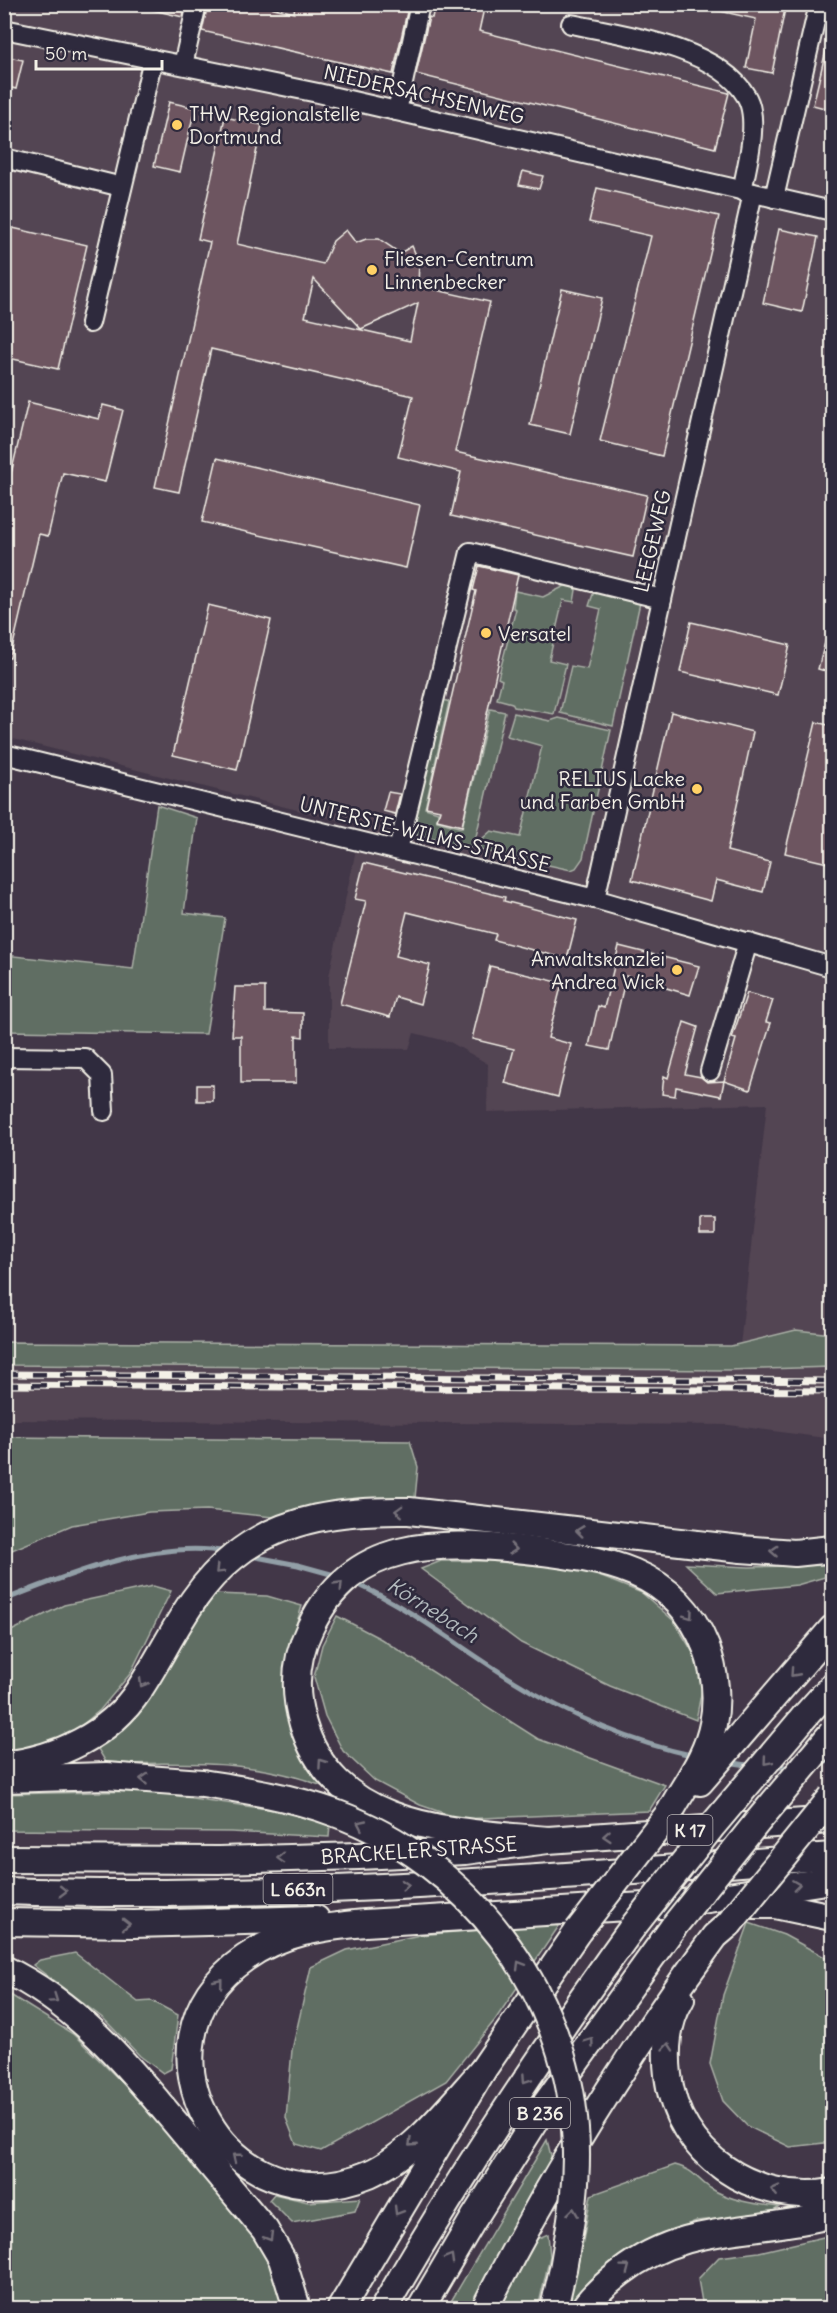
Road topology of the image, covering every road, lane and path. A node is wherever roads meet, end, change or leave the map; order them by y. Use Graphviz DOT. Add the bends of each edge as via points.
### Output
graph roads {
  1 [pos="197,4"];
  2 [pos="420,4"];
  3 [pos="819,4"];
  4 [pos="571,24"];
  5 [pos="4,28"];
  6 [pos="153,59"];
  7 [pos="183,65"];
  8 [pos="398,111"];
  9 [pos="4,158"];
  10 [pos="122,187"];
  11 [pos="747,192"];
  12 [pos="774,198"];
  13 [pos="832,211"];
  14 [pos="90,323"];
  15 [pos="662,599"];
  16 [pos="4,754"];
  17 [pos="398,850"];
  18 [pos="595,899"];
  19 [pos="748,942"];
  20 [pos="831,960"];
  21 [pos="4,1057"];
  22 [pos="710,1071"];
  23 [pos="104,1110"];
  24 [pos="832,1549"];
  25 [pos="832,1629"];
  26 [pos="832,1686"];
  27 [pos="832,1733"];
  28 [pos="4,1765"];
  29 [pos="4,1779"];
  30 [pos="832,1797"];
  31 [pos="670,1812"];
  32 [pos="832,1820"];
  33 [pos="548,1840"];
  34 [pos="832,1856"];
  35 [pos="4,1859"];
  36 [pos="592,1875"];
  37 [pos="832,1880"];
  38 [pos="4,1891"];
  39 [pos="675,1915"];
  40 [pos="832,1917"];
  41 [pos="4,1922"];
  42 [pos="365,1923"];
  43 [pos="729,1924"];
  44 [pos="4,1969"];
  45 [pos="482,2071"];
  46 [pos="832,2192"];
  47 [pos="832,2214"];
  48 [pos="297,2308"];
  49 [pos="341,2308"];
  50 [pos="384,2308"];
  51 [pos="421,2308"];
  52 [pos="485,2308"];
  53 [pos="554,2308"];
  54 [pos="584,2308"];
  1 -- 7 [label="street"];
  2 -- 8 [label="street"];
  3 -- 12 [label="street"];
  4 -- 11 [label="street, LEEGEWEG" via="646,39 704,60 733,79 747,97 752,118"];
  5 -- 6 [label="street, NIEDERSACHSENWEG"];
  6 -- 7 [label="street, NIEDERSACHSENWEG"];
  6 -- 10 [label="street"];
  7 -- 8 [label="street, NIEDERSACHSENWEG"];
  8 -- 11 [label="street, NIEDERSACHSENWEG"];
  9 -- 10 [label="street"];
  10 -- 14 [label="street"];
  11 -- 12 [label="street, NIEDERSACHSENWEG"];
  11 -- 15 [label="street, LEEGEWEG"];
  12 -- 13 [label="street, NIEDERSACHSENWEG"];
  15 -- 17 [label="street" via="470,552"];
  15 -- 18 [label="street, LEEGEWEG"];
  16 -- 17 [label="street, UNTERSTE-WILMS-STRASSE"];
  17 -- 18 [label="street, UNTERSTE-WILMS-STRASSE"];
  18 -- 19 [label="street, UNTERSTE-WILMS-STRASSE"];
  19 -- 20 [label="street, UNTERSTE-WILMS-STRASSE"];
  19 -- 22 [label="street"];
  21 -- 23 [label="street" via="86,1058 102,1075"];
  24 -- 28 [label="highway, one-way" via="741,1549 374,1510 311,1518 260,1539 215,1573 173,1632 139,1690 107,1726 61,1750"];
  25 -- 31 [label="highway, one-way"];
  26 -- 50 [label="highway, B 236, one-way, bridge" via="713,1825 632,1928 515,2094"];
  27 -- 39 [label="highway, B 236, bridge"];
  53 -- 29 [label="highway, one-way, bridge" via="576,2172 568,2082 554,2033 518,1960 460,1890 394,1841 335,1813 282,1796 202,1783 106,1776"];
  30 -- 43 [label="highway, bridge"];
  33 -- 31 [label="highway, one-way" via="419,1825 363,1802 321,1764 299,1712 296,1670 307,1633 324,1602 363,1566 399,1551 455,1545 586,1557 625,1568 666,1590 699,1629 708,1653 716,1701 704,1752"];
  31 -- 45 [label="highway, bridge" via="578,1930"];
  32 -- 33 [label="highway, BRACKELER STRASSE / K 17, one-way"];
  33 -- 35 [label="highway, BRACKELER STRASSE / L 663n, one-way" via="465,1851 359,1856"];
  34 -- 36 [label="highway, BRACKELER STRASSE / K 17"];
  38 -- 36 [label="highway, BRACKELER STRASSE / L 663n, one-way" via="219,1891"];
  39 -- 37 [label="highway, one-way"];
  39 -- 40 [label="highway" via="775,1905"];
  39 -- 42 [label="highway"];
  51 -- 39 [label="highway, B 236, one-way" via="547,2102"];
  41 -- 42 [label="highway, one-way" via="134,1924 316,1919"];
  45 -- 42 [label="highway, one-way" via="400,2155 370,2173 341,2183 311,2186 273,2179 224,2147 206,2120 191,2078 195,2024 210,1993 233,1967 267,1945 317,1928"];
  46 -- 43 [label="highway, one-way" via="783,2192 735,2176 696,2143 674,2105 666,2062 670,2027 680,2000 722,1941"];
  43 -- 52 [label="highway" via="715,1936 628,2060 545,2196"];
  44 -- 48 [label="highway, one-way" via="58,2001 132,2071 265,2230 282,2259"];
  45 -- 49 [label="highway, one-way"];
  54 -- 47 [label="highway, one-way" via="630,2265 678,2241 706,2233"];
}
